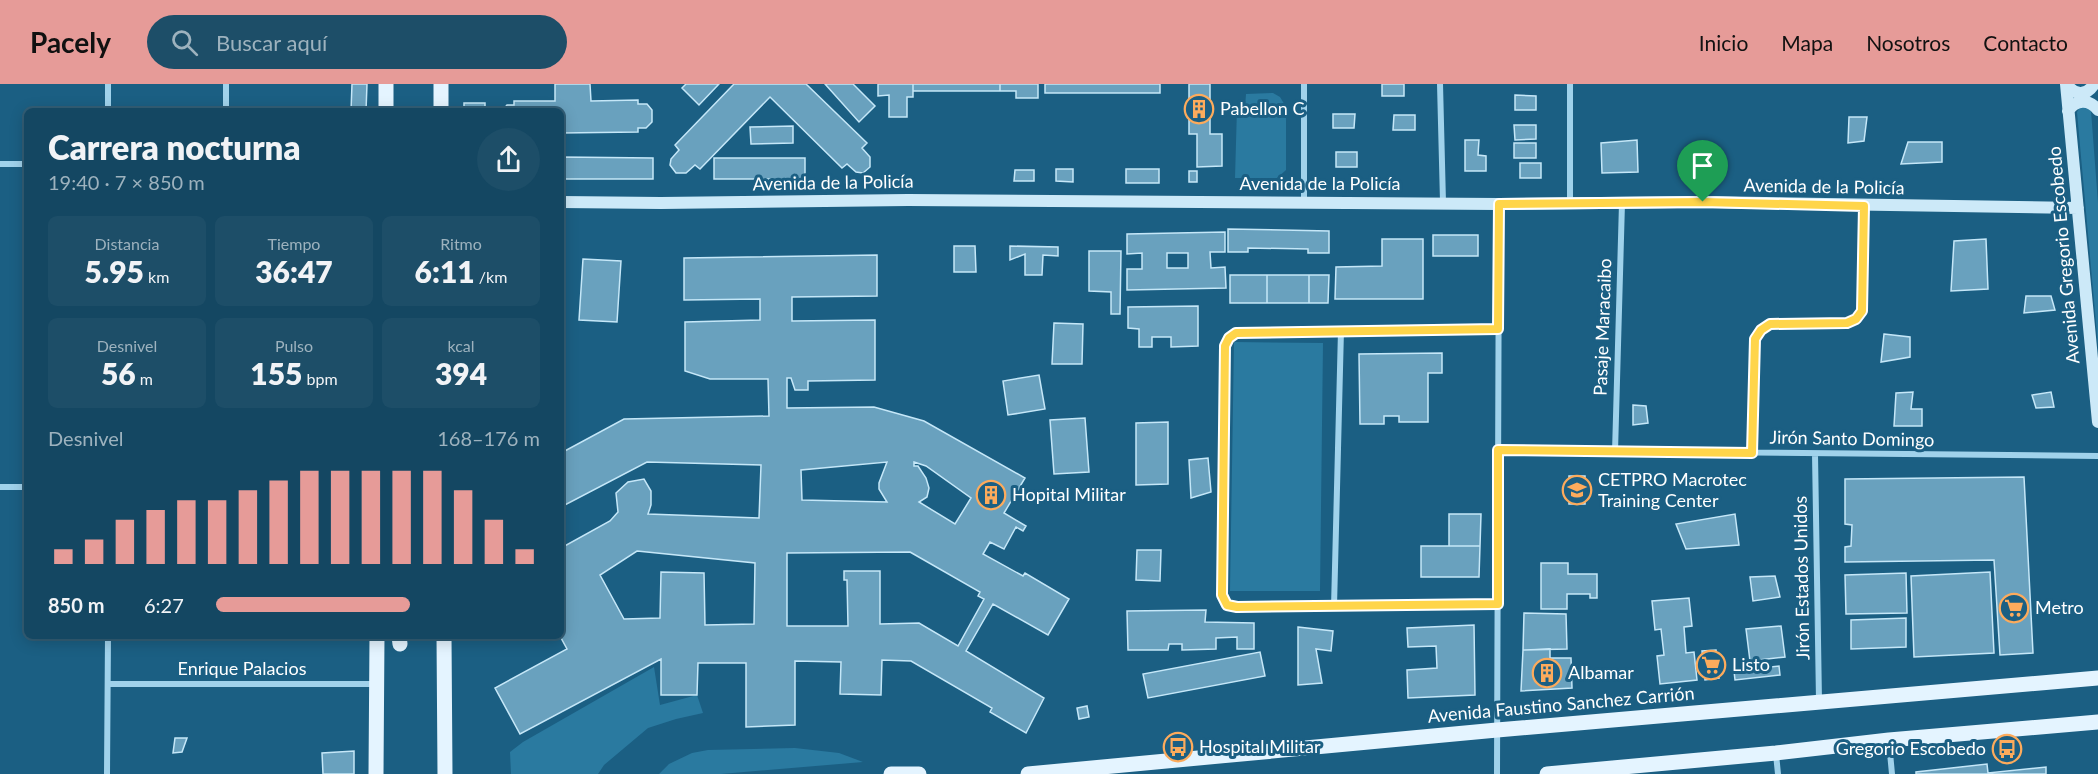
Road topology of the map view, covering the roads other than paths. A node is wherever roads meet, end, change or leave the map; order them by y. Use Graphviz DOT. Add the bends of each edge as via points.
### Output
graph roads {
  1 [pos="108,84"];
  2 [pos="226,84"];
  3 [pos="386,84"];
  4 [pos="441,84"];
  5 [pos="1304,84"];
  6 [pos="1440,84"];
  7 [pos="1570,84"];
  8 [pos="2066,84"];
  9 [pos="2095,84"];
  10 [pos="108,108"];
  11 [pos="226,108"];
  12 [pos="386,108"];
  13 [pos="441,108"];
  14 [pos="2068,111"];
  15 [pos="2098,111"];
  16 [pos="0,164"];
  17 [pos="24,164"];
  18 [pos="564,202"];
  19 [pos="1443,202"];
  20 [pos="1305,203"];
  21 [pos="1570,203"];
  22 [pos="1622,203"];
  23 [pos="1499,204"];
  24 [pos="1864,206"];
  25 [pos="2078,208"];
  26 [pos="1498,329"];
  27 [pos="1341,330"];
  28 [pos="2090,337"];
  29 [pos="2098,349"];
  30 [pos="2098,422"];
  31 [pos="1498,450"];
  32 [pos="1615,452"];
  33 [pos="1752,453"];
  34 [pos="1815,454"];
  35 [pos="2098,456"];
  36 [pos="0,487"];
  37 [pos="24,487"];
  38 [pos="1498,604"];
  39 [pos="1334,607"];
  40 [pos="108,639"];
  41 [pos="377,639"];
  42 [pos="444,639"];
  43 [pos="2098,678"];
  44 [pos="108,684"];
  45 [pos="376,684"];
  46 [pos="1819,701"];
  47 [pos="2098,722"];
  48 [pos="1497,730"];
  49 [pos="1889,740"];
  50 [pos="1776,753"];
  51 [pos="1662,768"];
  52 [pos="1102,770"];
  53 [pos="1071,772"];
  54 [pos="107,774"];
  55 [pos="376,774"];
  56 [pos="445,774"];
  57 [pos="891,774"];
  58 [pos="919,774"];
  59 [pos="1028,774"];
  60 [pos="1497,774"];
  61 [pos="1547,774"];
  62 [pos="1778,774"];
  63 [pos="1892,774"];
  1 -- 10 [label="street"];
  2 -- 11 [label="street"];
  3 -- 12 [label="main road"];
  4 -- 13 [label="main road"];
  5 -- 20 [label="street"];
  6 -- 19 [label="street"];
  7 -- 21 [label="street"];
  8 -- 9 [label="street" via="2081,94"];
  8 -- 14 [label="street, Avenida Gregorio Escobedo"];
  9 -- 15 [label="street"];
  14 -- 15 [label="street" via="2083,101"];
  14 -- 25 [label="street, Avenida Gregorio Escobedo"];
  16 -- 17 [label="street"];
  18 -- 20 [label="street, Avenida de la Policía"];
  19 -- 20 [label="street, Avenida de la Policía"];
  19 -- 23 [label="street, Avenida de la Policía"];
  21 -- 22 [label="street, Avenida de la Policía"];
  21 -- 23 [label="street, Avenida de la Policía"];
  22 -- 24 [label="street, Avenida de la Policía"];
  22 -- 32 [label="street, Pasaje Maracaibo"];
  23 -- 26 [label="street"];
  24 -- 25 [label="street, Avenida de la Policía"];
  24 -- 33 [label="street" via="1862,311 1856,319 1847,323 1770,324 1755,339"];
  25 -- 28 [label="street, Avenida Gregorio Escobedo"];
  26 -- 27 [label="street"];
  26 -- 31 [label="street"];
  27 -- 39 [label="street"];
  27 -- 39 [label="street" via="1236,333 1225,346 1222,595 1227,605 1237,607"];
  28 -- 29 [label="street"];
  28 -- 30 [label="street, Avenida Gregorio Escobedo"];
  31 -- 32 [label="street, Jirón Santo Domingo"];
  31 -- 38 [label="street"];
  32 -- 33 [label="street, Jirón Santo Domingo"];
  33 -- 34 [label="street, Jirón Santo Domingo"];
  34 -- 35 [label="street, Jirón Santo Domingo"];
  34 -- 46 [label="street, Jirón Estados Unidos"];
  36 -- 37 [label="street"];
  38 -- 39 [label="street"];
  38 -- 48 [label="street"];
  40 -- 44 [label="street"];
  41 -- 45 [label="main road"];
  42 -- 56 [label="main road"];
  43 -- 46 [label="main road, Avenida Faustino Sanchez Carrión"];
  44 -- 45 [label="street, Enrique Palacios"];
  44 -- 54 [label="street"];
  45 -- 55 [label="main road"];
  46 -- 48 [label="main road, Avenida Faustino Sanchez Carrión"];
  47 -- 49 [label="main road"];
  48 -- 52 [label="main road, Avenida Faustino Sanchez Carrión"];
  48 -- 60 [label="street"];
  49 -- 50 [label="main road"];
  49 -- 63 [label="street"];
  50 -- 51 [label="main road"];
  50 -- 62 [label="street"];
  51 -- 61 [label="main road"];
  52 -- 53 [label="main road, Avenida Faustino Sanchez Carrión"];
  53 -- 59 [label="main road, Avenida Faustino Sanchez Carrión"];
  57 -- 58 [label="main road"];
}
